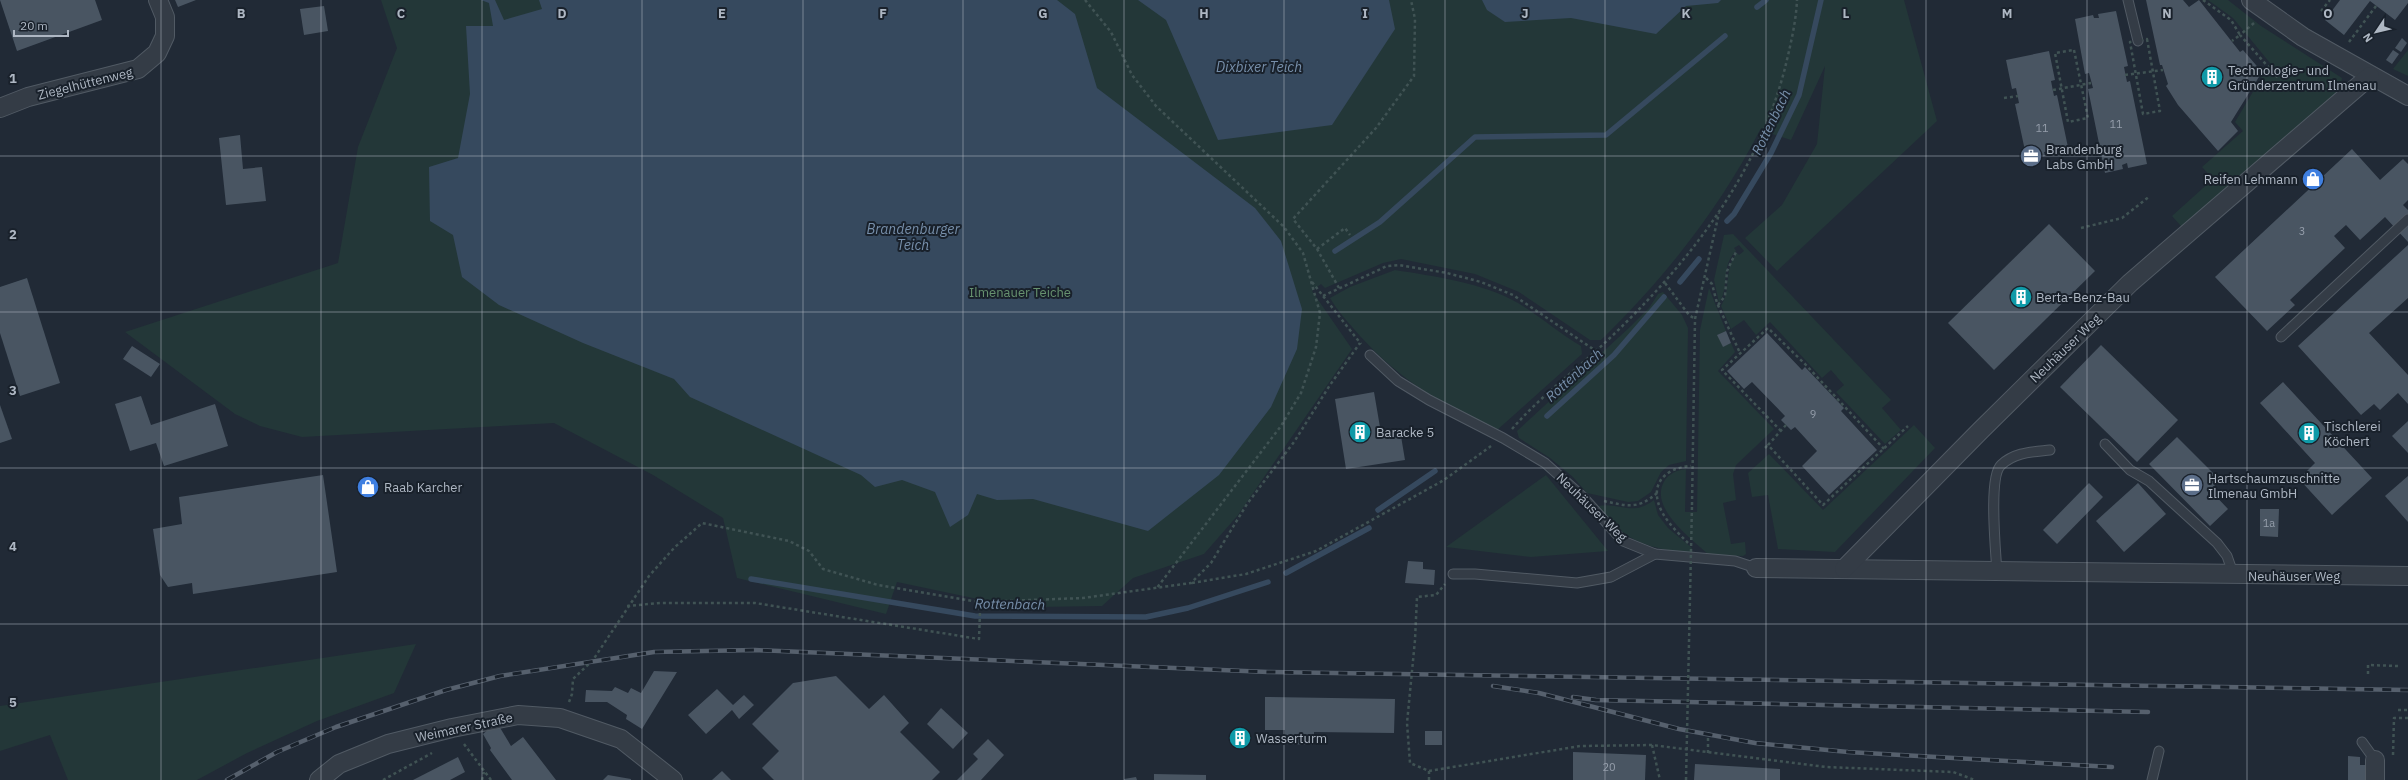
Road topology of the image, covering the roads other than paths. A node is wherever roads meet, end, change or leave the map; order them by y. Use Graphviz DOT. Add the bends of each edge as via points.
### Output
graph roads {
  1 [pos="158,0"];
  2 [pos="2128,0"];
  3 [pos="2251,0"];
  4 [pos="2138,41"];
  5 [pos="2370,76"];
  6 [pos="2408,96"];
  7 [pos="0,108"];
  8 [pos="2408,219"];
  9 [pos="2281,337"];
  10 [pos="1370,355"];
  11 [pos="2105,444"];
  12 [pos="2050,450"];
  13 [pos="1655,554"];
  14 [pos="1756,568"];
  15 [pos="1844,569"];
  16 [pos="1997,573"];
  17 [pos="1453,574"];
  18 [pos="2234,576"];
  19 [pos="2408,576"];
  20 [pos="2362,742"];
  21 [pos="2159,751"];
  22 [pos="2375,760"];
  23 [pos="319,780"];
  24 [pos="673,780"];
  25 [pos="2152,780"];
  26 [pos="2375,780"];
  1 -- 7 [label="street, Ziegelhüttenweg" via="165,17 166,36 157,53 138,69 28,97"];
  2 -- 4 [label="lane"];
  3 -- 5 [label="street" via="2303,37"];
  5 -- 6 [label="street"];
  5 -- 15 [label="street, Neuhäuser Weg" via="2130,283"];
  8 -- 9 [label="lane"];
  10 -- 13 [label="lane, Neuhäuser Weg" via="1398,381 1429,400 1545,462 1582,496 1623,541"];
  11 -- 18 [label="lane" via="2130,470 2149,481 2217,543 2228,556"];
  12 -- 16 [label="lane" via="2018,454 1999,466 1993,485"];
  13 -- 14 [label="lane, Neuhäuser Weg" via="1735,561"];
  13 -- 17 [label="lane" via="1611,577 1576,583"];
  14 -- 15 [label="street, Neuhäuser Weg"];
  15 -- 16 [label="street, Neuhäuser Weg"];
  16 -- 18 [label="street, Neuhäuser Weg"];
  18 -- 19 [label="street, Neuhäuser Weg"];
  20 -- 22 [label="lane"];
  21 -- 25 [label="lane"];
  22 -- 26 [label="street"];
  23 -- 24 [label="street, Weimarer Straße" via="339,764 388,744 518,715 560,718 621,739"];
}
